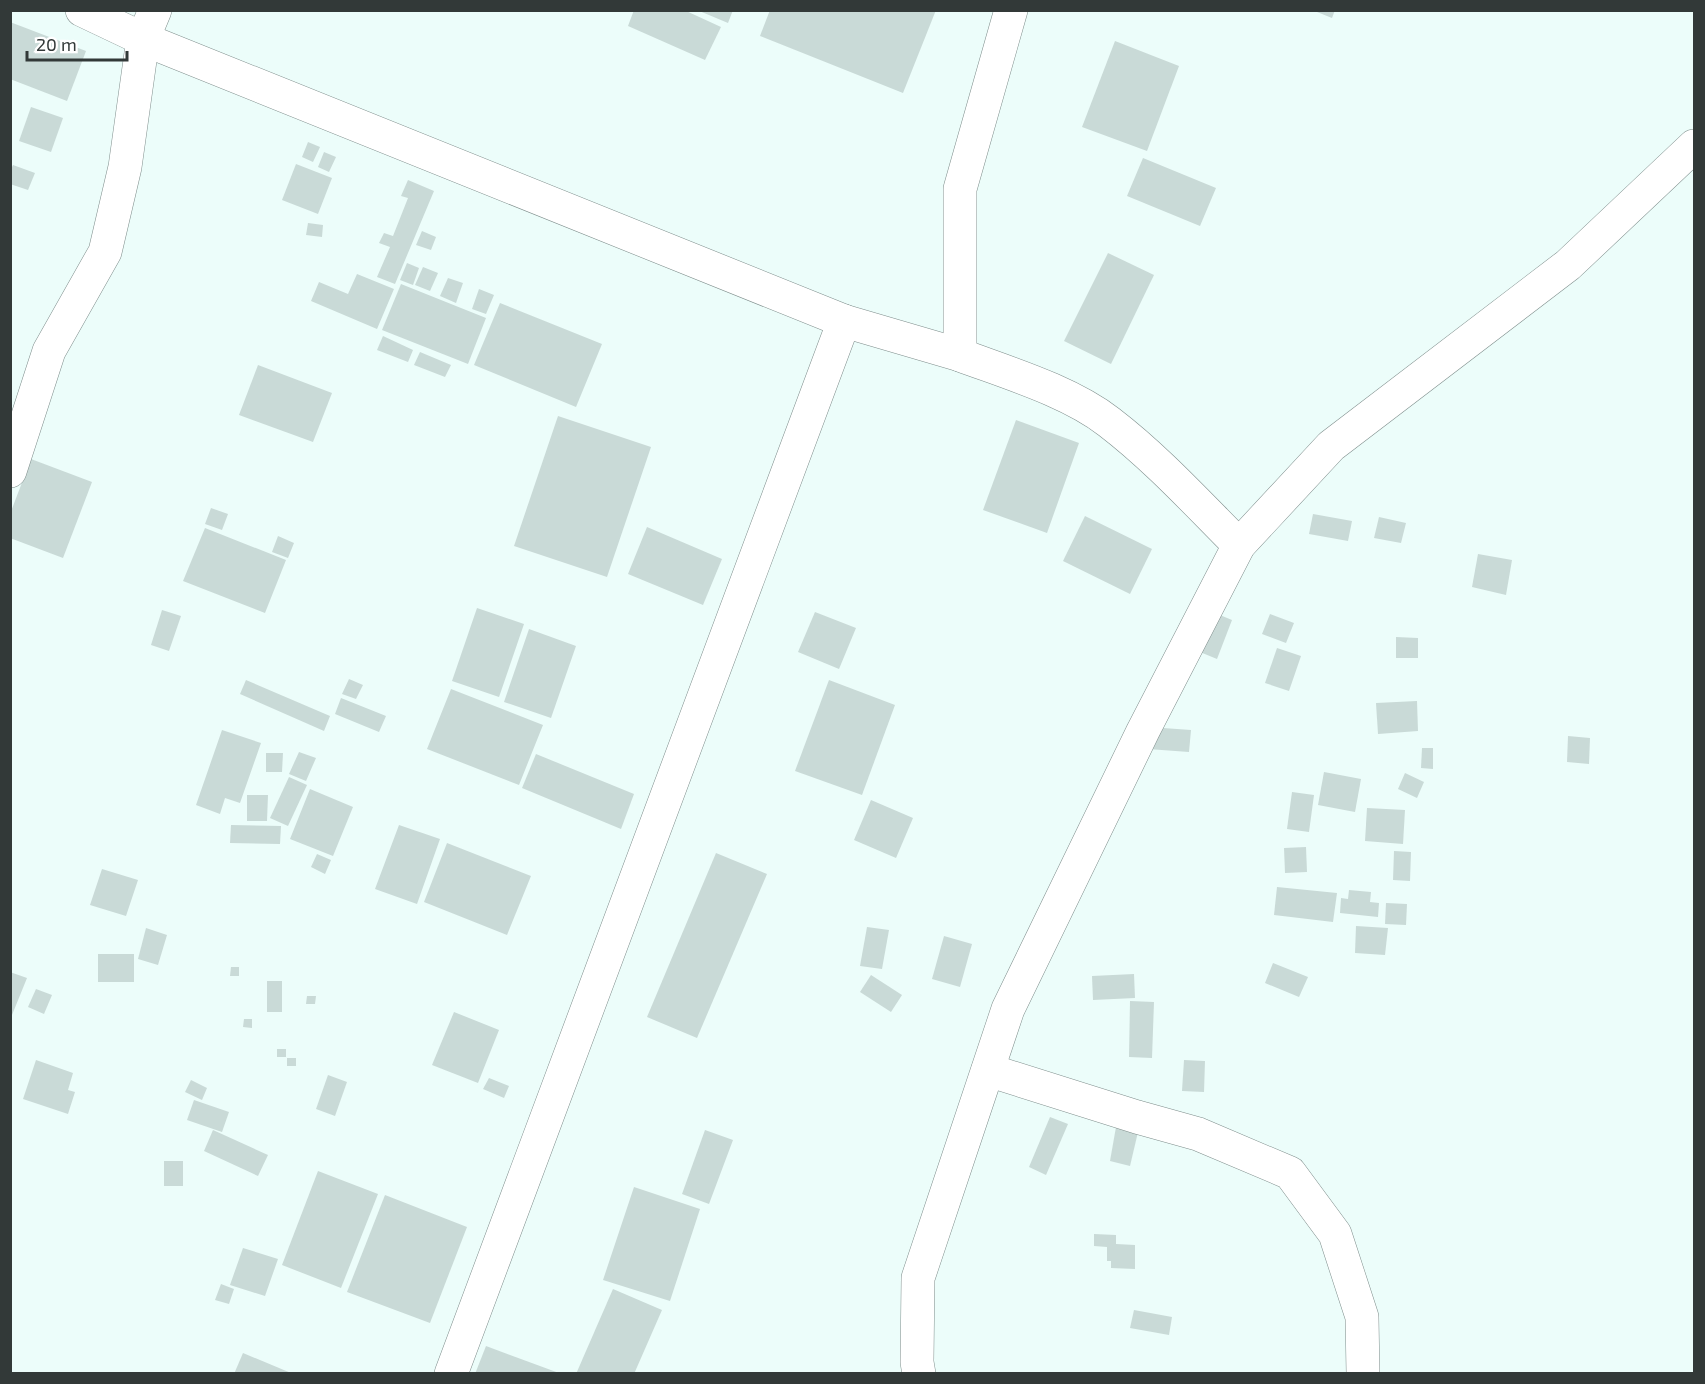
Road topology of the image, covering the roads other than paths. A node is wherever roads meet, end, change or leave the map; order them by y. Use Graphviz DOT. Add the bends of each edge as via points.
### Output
graph roads {
  1 [pos="82,10"];
  2 [pos="1011,10"];
  3 [pos="149,25"];
  4 [pos="1695,147"];
  5 [pos="844,321"];
  6 [pos="960,355"];
  7 [pos="24,381"];
  8 [pos="10,471"];
  9 [pos="1239,545"];
  10 [pos="988,1070"];
  11 [pos="451,1374"];
  12 [pos="919,1374"];
  13 [pos="1363,1374"];
  1 -- 3 [label="street"];
  2 -- 6 [label="street" via="960,189"];
  3 -- 5 [label="street"];
  3 -- 7 [label="street" via="125,167 105,252 48,351"];
  4 -- 9 [label="street" via="1568,266 1331,446"];
  5 -- 6 [label="street"];
  5 -- 11 [label="street"];
  6 -- 9 [label="street" via="1056,391 1108,421"];
  7 -- 8 [label="street"];
  9 -- 10 [label="street" via="1143,730 1013,999"];
  10 -- 12 [label="street" via="918,1278"];
  10 -- 13 [label="street" via="1198,1134 1290,1173 1335,1234 1362,1317"];
}
